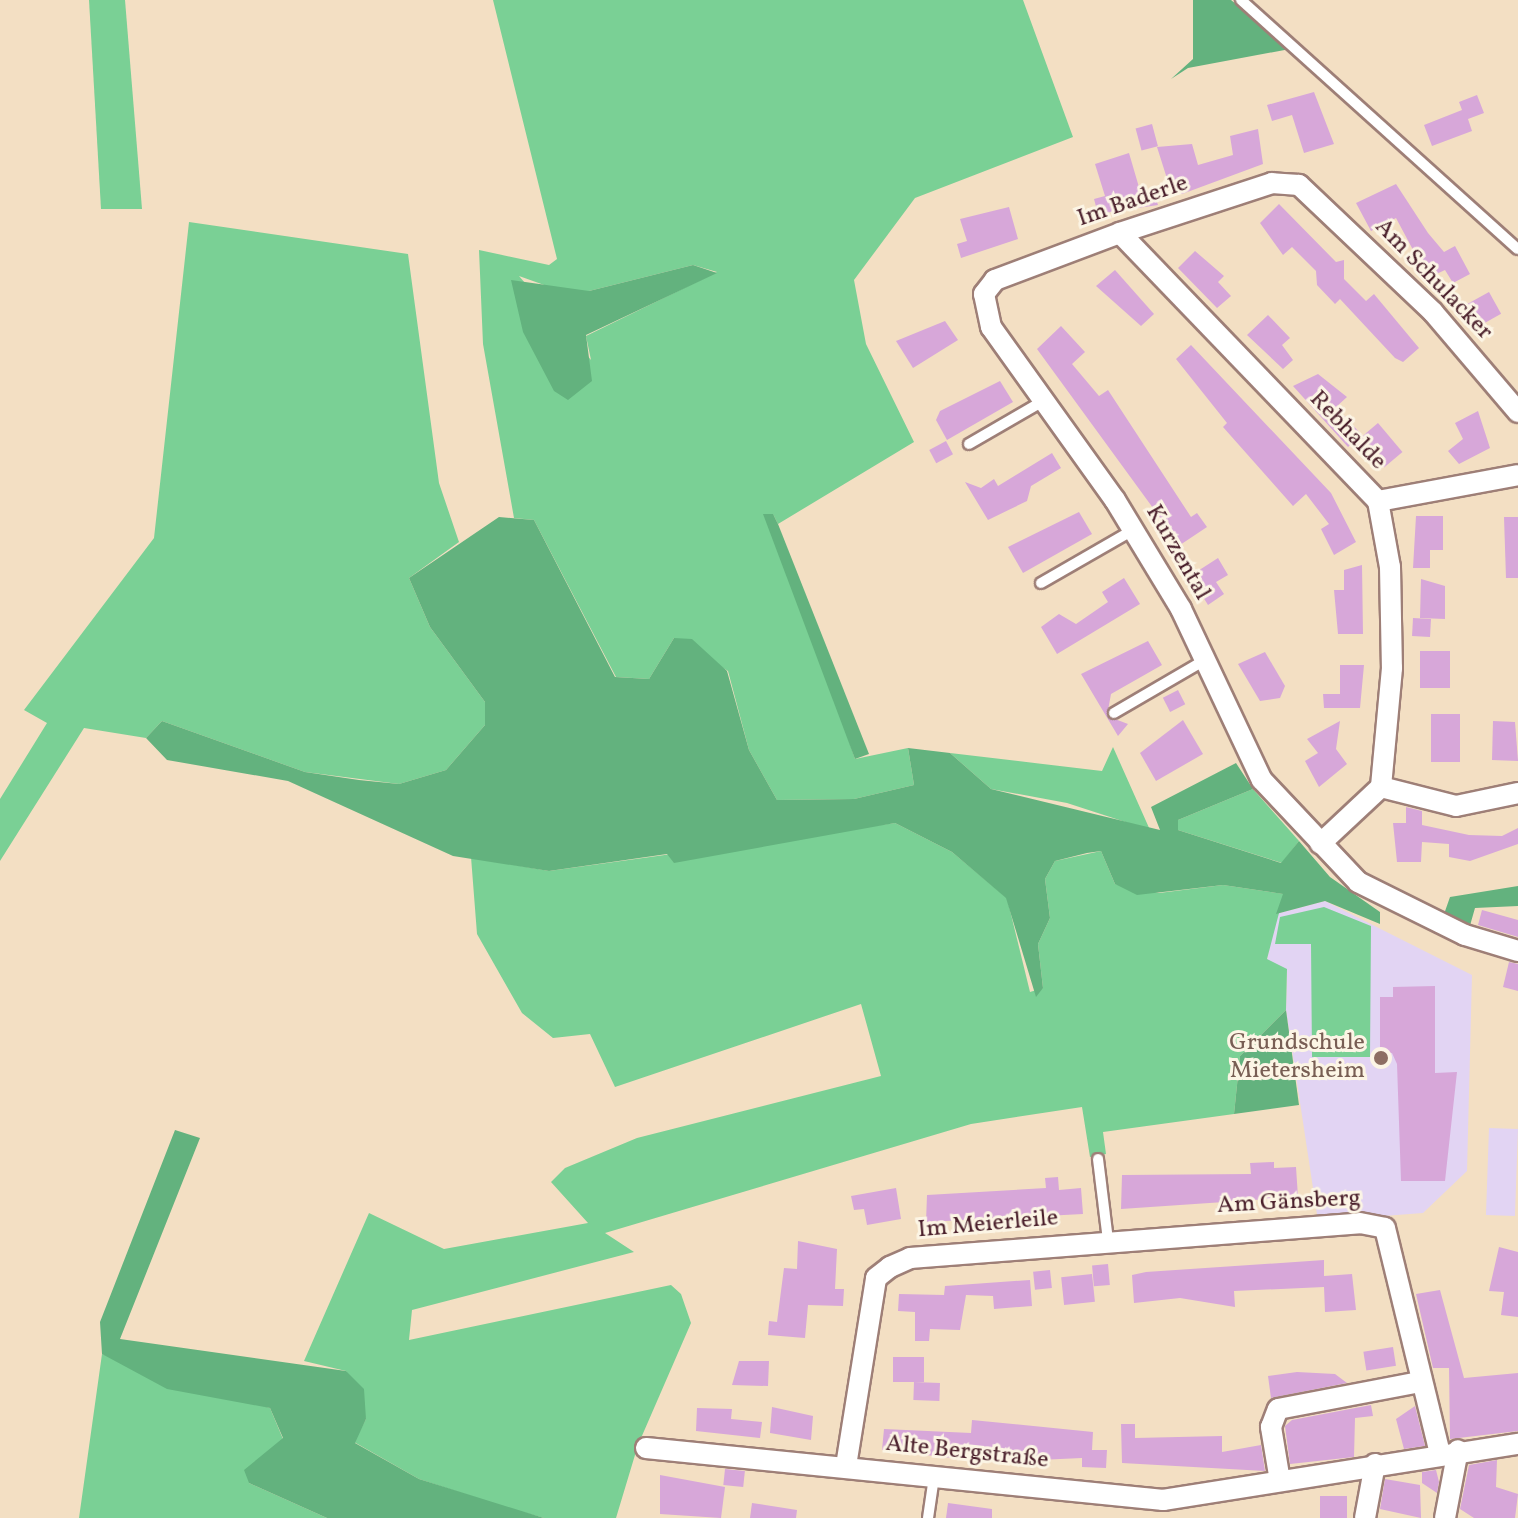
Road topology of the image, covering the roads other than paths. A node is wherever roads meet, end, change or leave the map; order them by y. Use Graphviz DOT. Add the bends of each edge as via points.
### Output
graph roads {
  1 [pos="1241,0"];
  2 [pos="1308,189"];
  3 [pos="1120,233"];
  4 [pos="1518,249"];
  5 [pos="984,294"];
  6 [pos="1047,399"];
  7 [pos="1518,412"];
  8 [pos="969,444"];
  9 [pos="1518,475"];
  10 [pos="1378,501"];
  11 [pos="1133,530"];
  12 [pos="1041,583"];
  13 [pos="1205,660"];
  14 [pos="1114,713"];
  15 [pos="1381,787"];
  16 [pos="1518,793"];
  17 [pos="1320,844"];
  18 [pos="1518,951"];
  19 [pos="1098,1159"];
  20 [pos="1108,1241"];
  21 [pos="1420,1382"];
  22 [pos="1518,1444"];
  23 [pos="646,1448"];
  24 [pos="1449,1452"];
  25 [pos="1375,1464"];
  26 [pos="846,1466"];
  27 [pos="934,1475"];
  28 [pos="1280,1481"];
  29 [pos="928,1518"];
  30 [pos="1365,1518"];
  31 [pos="1445,1518"];
  1 -- 4 [label="lane"];
  2 -- 3 [label="street, Im Baderle" via="1272,183"];
  2 -- 7 [label="street, Am Schulacker" via="1433,312"];
  3 -- 5 [label="street, Im Baderle" via="995,280"];
  3 -- 10 [label="street, Rebhalde"];
  5 -- 6 [label="street, Kurzental" via="991,327"];
  6 -- 8 [label="lane"];
  6 -- 11 [label="street, Kurzental"];
  9 -- 10 [label="street"];
  10 -- 15 [label="street, Rebhalde" via="1390,567 1392,668"];
  11 -- 12 [label="lane"];
  11 -- 13 [label="street, Kurzental"];
  13 -- 14 [label="lane"];
  13 -- 17 [label="street, Kurzental" via="1262,780"];
  15 -- 16 [label="street" via="1456,806"];
  15 -- 17 [label="street"];
  17 -- 18 [label="street, Kurzental" via="1384,898"];
  19 -- 20 [label="lane"];
  20 -- 21 [label="street, Am Gänsberg" via="1360,1223 1385,1228"];
  20 -- 26 [label="street, Im Meierleile" via="910,1258 876,1278"];
  21 -- 24 [label="street, Am Gänsberg"];
  21 -- 28 [label="street" via="1278,1409 1271,1427"];
  22 -- 24 [label="street, Alte Bergstraße"];
  23 -- 26 [label="street, Alte Bergstraße"];
  24 -- 25 [label="street, Alte Bergstraße"];
  24 -- 31 [label="street"];
  25 -- 28 [label="street, Alte Bergstraße"];
  25 -- 30 [label="street"];
  26 -- 27 [label="street, Alte Bergstraße"];
  27 -- 28 [label="street, Alte Bergstraße" via="1163,1500"];
  27 -- 29 [label="lane"];
}
